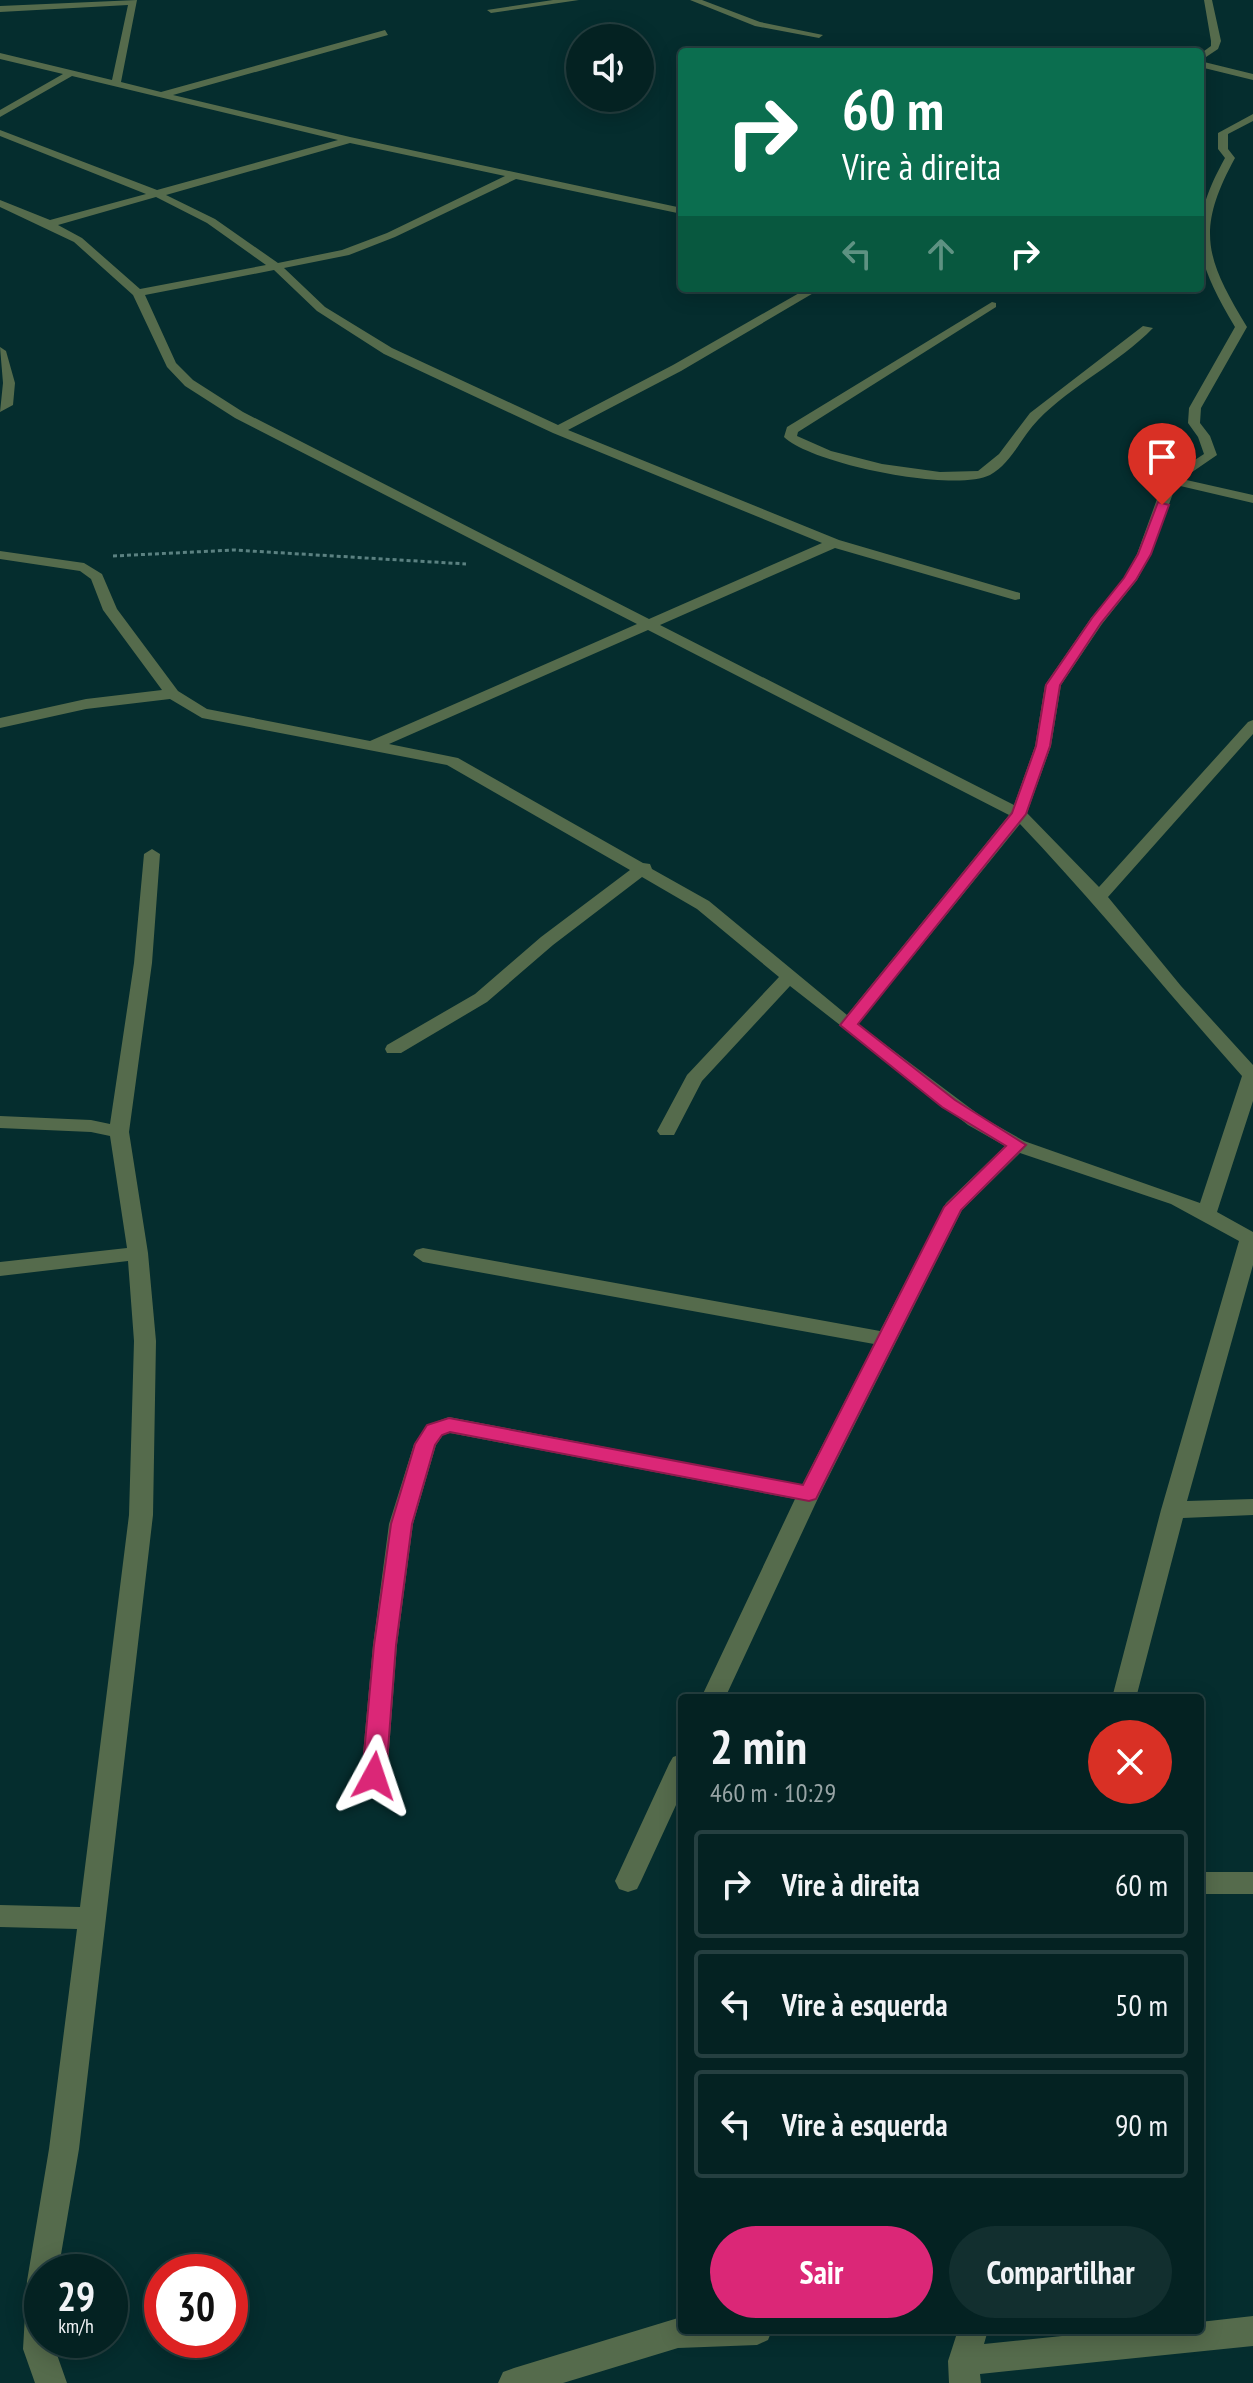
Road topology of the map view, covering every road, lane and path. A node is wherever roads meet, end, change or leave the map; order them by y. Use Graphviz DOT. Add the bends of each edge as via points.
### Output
graph roads {
  1 [pos="575,0"];
  2 [pos="694,0"];
  3 [pos="1208,0"];
  4 [pos="133,1"];
  5 [pos="0,9"];
  6 [pos="491,10"];
  7 [pos="385,33"];
  8 [pos="819,35"];
  9 [pos="0,56"];
  10 [pos="1204,57"];
  11 [pos="1204,62"];
  12 [pos="71,73"];
  13 [pos="1253,77"];
  14 [pos="116,83"];
  15 [pos="164,94"];
  16 [pos="0,114"];
  17 [pos="1253,117"];
  18 [pos="0,133"];
  19 [pos="350,140"];
  20 [pos="513,176"];
  21 [pos="157,194"];
  22 [pos="0,203"];
  23 [pos="678,210"];
  24 [pos="49,224"];
  25 [pos="1204,224"];
  26 [pos="1204,242"];
  27 [pos="278,268"];
  28 [pos="809,292"];
  29 [pos="138,293"];
  30 [pos="992,305"];
  31 [pos="1147,328"];
  32 [pos="1238,335"];
  33 [pos="1253,339"];
  34 [pos="0,351"];
  35 [pos="0,408"];
  36 [pos="558,430"];
  37 [pos="1171,480"];
  38 [pos="1253,499"];
  39 [pos="834,543"];
  40 [pos="0,555"];
  41 [pos="60,561"];
  42 [pos="474,564"];
  43 [pos="1015,596"];
  44 [pos="652,625"];
  45 [pos="173,694"];
  46 [pos="0,723"];
  47 [pos="1253,725"];
  48 [pos="371,746"];
  49 [pos="1019,814"];
  50 [pos="152,854"];
  51 [pos="644,868"];
  52 [pos="1099,897"];
  53 [pos="789,976"];
  54 [pos="848,1025"];
  55 [pos="394,1049"];
  56 [pos="1252,1074"];
  57 [pos="0,1122"];
  58 [pos="667,1131"];
  59 [pos="119,1132"];
  60 [pos="1017,1145"];
  61 [pos="1206,1214"];
  62 [pos="1252,1239"];
  63 [pos="138,1253"];
  64 [pos="423,1255"];
  65 [pos="0,1269"];
  66 [pos="886,1339"];
  67 [pos="809,1494"];
  68 [pos="1253,1507"];
  69 [pos="1173,1510"];
  70 [pos="715,1694"];
  71 [pos="1125,1694"];
  72 [pos="678,1773"];
  73 [pos="374,1776"];
  74 [pos="628,1881"];
  75 [pos="1204,1883"];
  76 [pos="1253,1883"];
  77 [pos="0,1916"];
  78 [pos="92,1918"];
  79 [pos="46,2254"];
  80 [pos="1253,2331"];
  81 [pos="678,2333"];
  82 [pos="972,2334"];
  83 [pos="42,2358"];
  84 [pos="964,2372"];
  85 [pos="51,2383"];
  86 [pos="514,2383"];
  1 -- 6 [label="street"];
  2 -- 8 [label="street" via="758,24"];
  3 -- 10 [label="street" via="1216,41"];
  4 -- 5 [label="street"];
  4 -- 14 [label="street" via="132,27"];
  7 -- 15 [label="street"];
  9 -- 12 [label="street"];
  11 -- 13 [label="street"];
  12 -- 14 [label="street"];
  12 -- 16 [label="street"];
  14 -- 15 [label="street"];
  15 -- 19 [label="street"];
  17 -- 25 [label="street" via="1223,133 1223,149 1230,158 1214,178"];
  18 -- 21 [label="street"];
  19 -- 20 [label="street"];
  19 -- 21 [label="street"];
  20 -- 23 [label="street"];
  20 -- 27 [label="street" via="391,235 345,253"];
  21 -- 24 [label="street"];
  21 -- 27 [label="street" via="211,221"];
  22 -- 24 [label="street"];
  24 -- 29 [label="street" via="78,240"];
  26 -- 32 [label="street" via="1213,280 1241,327"];
  27 -- 29 [label="street"];
  27 -- 36 [label="street" via="321,309 388,351"];
  28 -- 36 [label="street"];
  29 -- 44 [label="street" via="171,364 201,391"];
  30 -- 31 [label="street" via="792,430 790,437 813,451 916,475 981,474 997,465 1034,416"];
  32 -- 33 [label="street"];
  32 -- 37 [label="street" via="1195,408 1194,423 1211,455"];
  34 -- 35 [label="street" via="9,383 7,405"];
  36 -- 39 [label="street"];
  37 -- 38 [label="street"];
  37 -- 49 [label="street" via="1130,580 1053,685 1043,746"];
  39 -- 43 [label="street"];
  39 -- 44 [label="street"];
  40 -- 41 [label="street"];
  41 -- 42 [label="path" via="234,550"];
  41 -- 45 [label="street" via="84,567 97,577 110,610"];
  44 -- 48 [label="street"];
  44 -- 49 [label="street"];
  45 -- 46 [label="street" via="49,708"];
  45 -- 48 [label="street" via="202,713"];
  47 -- 52 [label="street"];
  48 -- 51 [label="street" via="452,761"];
  49 -- 52 [label="street"];
  49 -- 54 [label="street"];
  50 -- 59 [label="street"];
  51 -- 53 [label="street" via="703,905"];
  51 -- 55 [label="street" via="481,998"];
  52 -- 56 [label="street"];
  53 -- 54 [label="street"];
  53 -- 58 [label="street" via="694,1079"];
  54 -- 60 [label="street" via="948,1104"];
  56 -- 61 [label="street"];
  57 -- 59 [label="street"];
  59 -- 63 [label="street"];
  60 -- 61 [label="street"];
  60 -- 66 [label="street" via="953,1207"];
  61 -- 62 [label="street"];
  62 -- 69 [label="street"];
  63 -- 65 [label="street"];
  63 -- 78 [label="street" via="145,1341 141,1515"];
  64 -- 66 [label="street"];
  66 -- 67 [label="street"];
  67 -- 70 [label="street"];
  67 -- 73 [label="street" via="449,1425 435,1430 425,1444 401,1524"];
  68 -- 69 [label="street"];
  69 -- 71 [label="street"];
  72 -- 74 [label="street"];
  75 -- 76 [label="street"];
  77 -- 78 [label="street"];
  78 -- 79 [label="street"];
  80 -- 84 [label="street"];
  81 -- 86 [label="street"];
  82 -- 84 [label="street"];
  83 -- 85 [label="street"];
}
